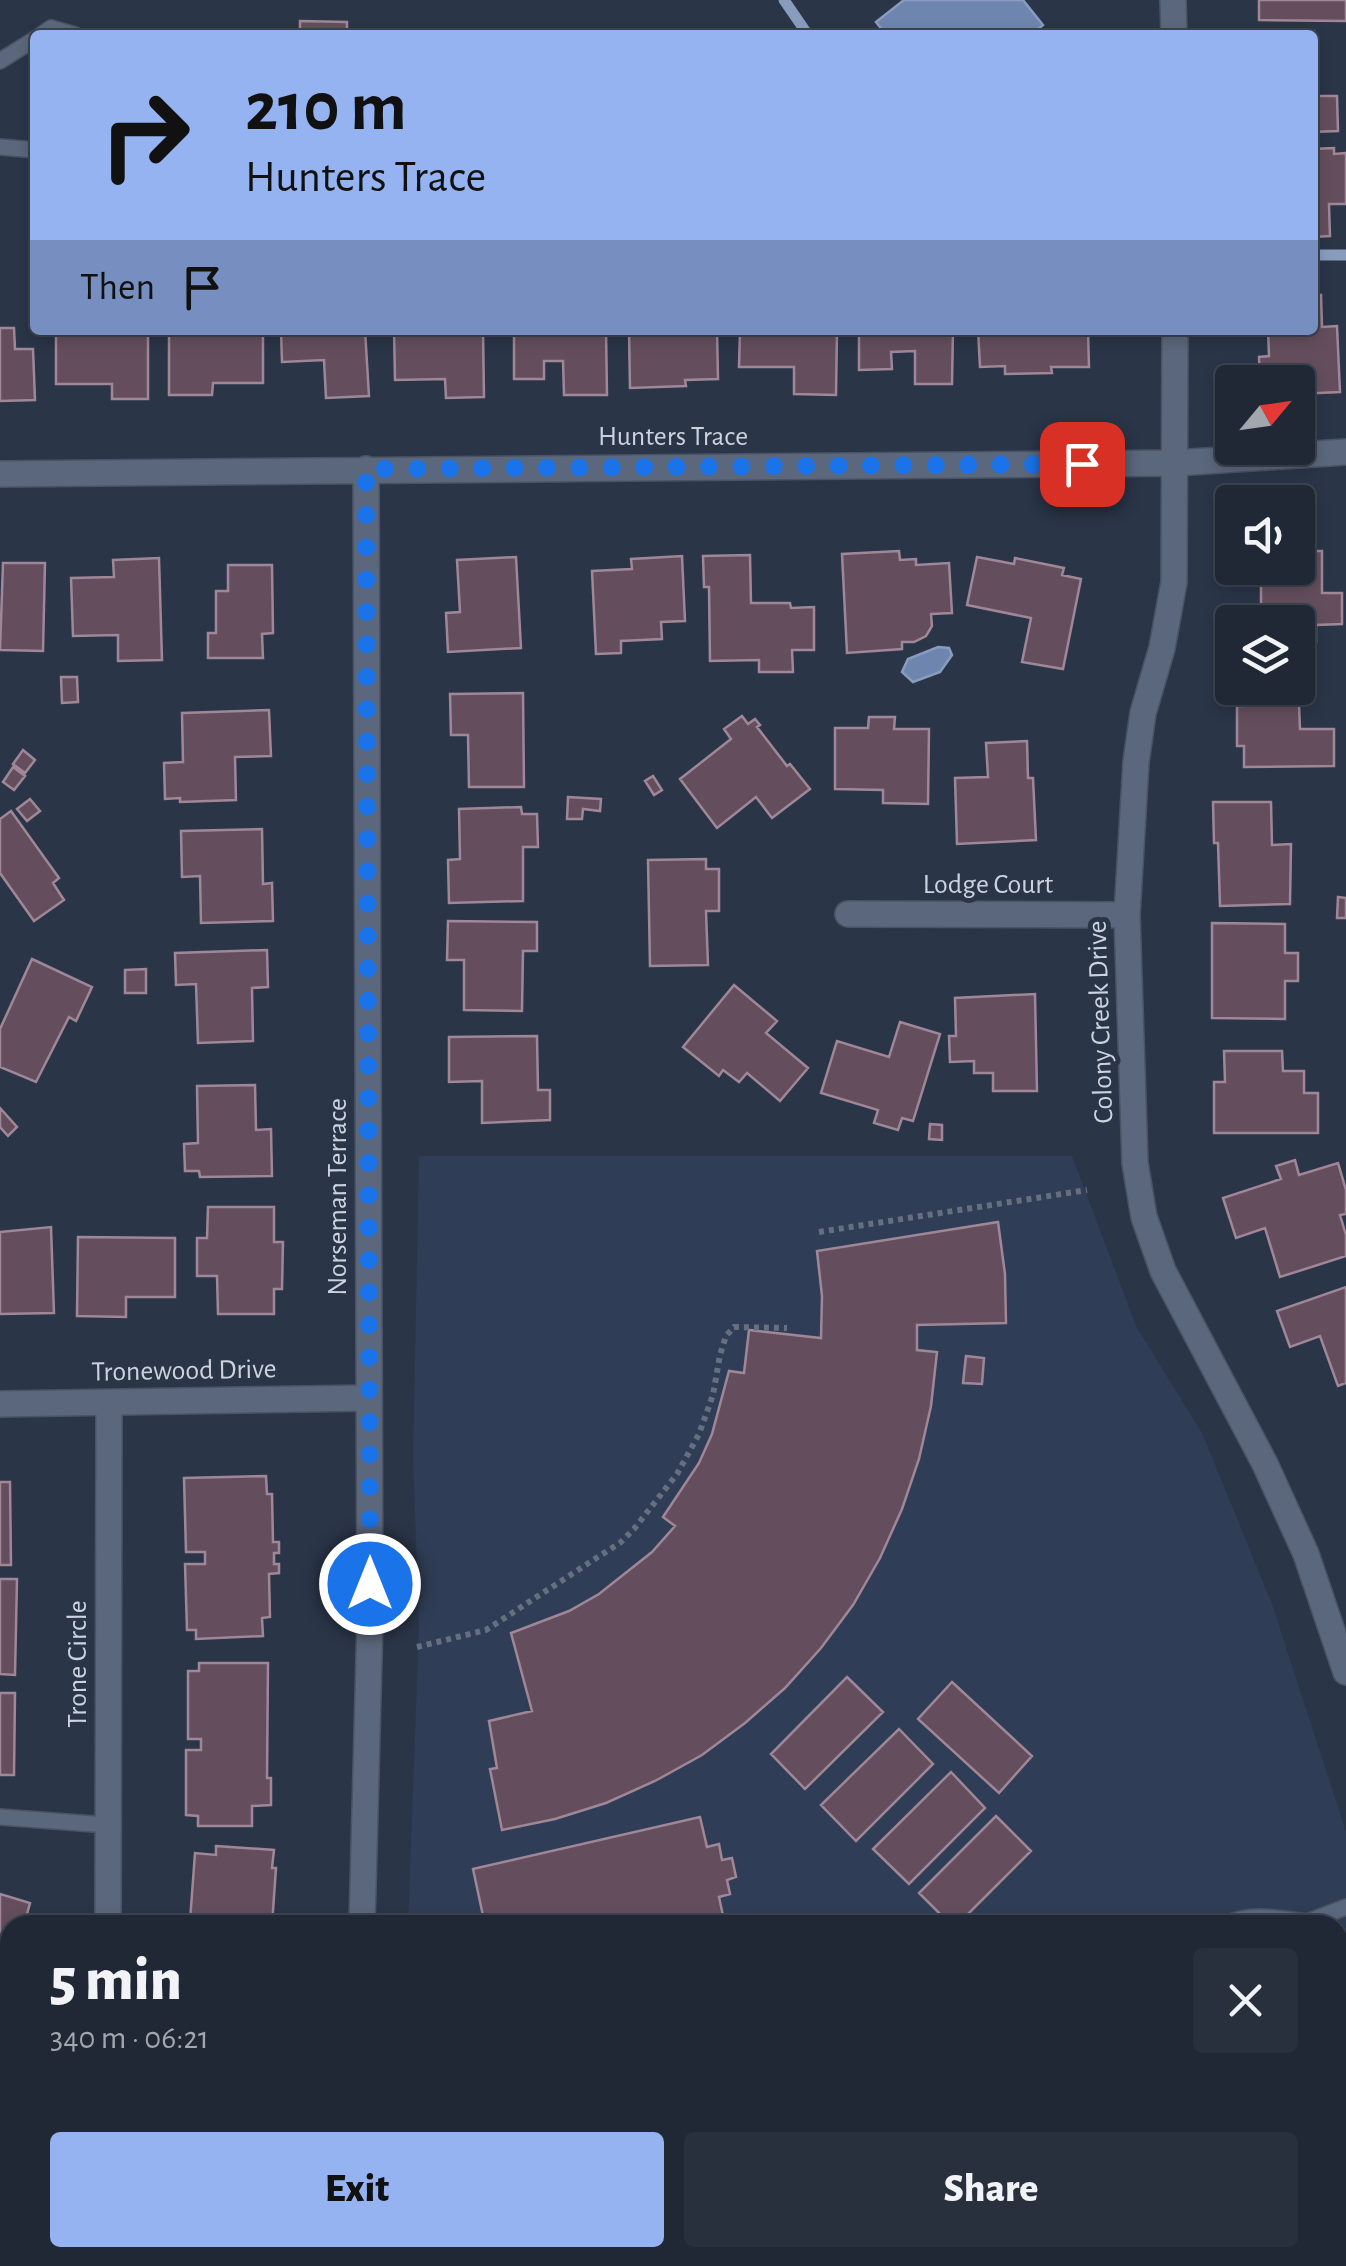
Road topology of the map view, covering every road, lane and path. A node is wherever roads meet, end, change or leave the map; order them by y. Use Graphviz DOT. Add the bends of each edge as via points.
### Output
graph roads {
  1 [pos="1174,0"];
  2 [pos="1174,30"];
  3 [pos="30,42"];
  4 [pos="0,62"];
  5 [pos="0,147"];
  6 [pos="30,150"];
  7 [pos="1174,335"];
  8 [pos="1346,452"];
  9 [pos="1176,463"];
  10 [pos="366,469"];
  11 [pos="0,474"];
  12 [pos="848,914"];
  13 [pos="1128,916"];
  14 [pos="1087,1190"];
  15 [pos="819,1232"];
  16 [pos="787,1328"];
  17 [pos="369,1398"];
  18 [pos="109,1403"];
  19 [pos="0,1404"];
  20 [pos="417,1647"];
  21 [pos="1346,1672"];
  22 [pos="0,1817"];
  23 [pos="107,1825"];
  24 [pos="108,1915"];
  25 [pos="362,1915"];
  1 -- 2 [label="street"];
  3 -- 4 [label="lane"];
  5 -- 6 [label="lane"];
  7 -- 9 [label="street, Colony Creek Drive"];
  8 -- 9 [label="street, Hunters Trace"];
  9 -- 10 [label="street, Hunters Trace"];
  9 -- 13 [label="street, Colony Creek Drive" via="1174,582 1142,712"];
  10 -- 11 [label="street, Hunters Trace"];
  10 -- 17 [label="street, Norseman Terrace"];
  12 -- 13 [label="street, Lodge Court"];
  13 -- 21 [label="street, Colony Creek Drive" via="1136,1164 1144,1218 1163,1271 1266,1464 1306,1554"];
  14 -- 15 [label="path"];
  16 -- 20 [label="path" via="734,1327 726,1336 699,1434 677,1474 621,1542 486,1630"];
  17 -- 18 [label="street, Tronewood Drive"];
  17 -- 25 [label="street, Norseman Terrace"];
  18 -- 19 [label="street, Tronewood Drive"];
  18 -- 23 [label="street, Trone Circle"];
  22 -- 23 [label="lane"];
  23 -- 24 [label="street, Trone Circle"];
}
